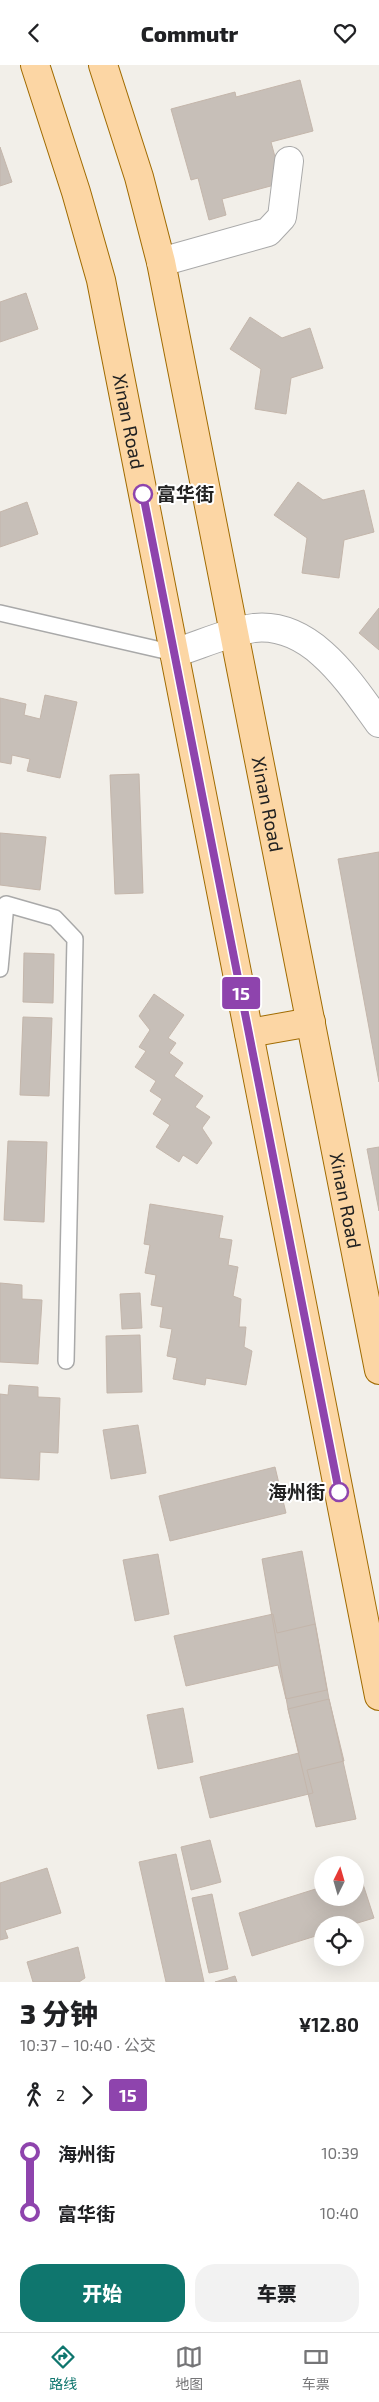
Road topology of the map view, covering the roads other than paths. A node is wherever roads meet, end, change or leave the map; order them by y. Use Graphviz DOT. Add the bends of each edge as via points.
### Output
graph roads {
  1 [pos="36,65"];
  2 [pos="103,65"];
  3 [pos="289,161"];
  4 [pos="161,262"];
  5 [pos="0,613"];
  6 [pos="234,634"];
  7 [pos="174,653"];
  8 [pos="379,723"];
  9 [pos="0,969"];
  10 [pos="311,1022"];
  11 [pos="249,1033"];
  12 [pos="66,1361"];
  13 [pos="379,1370"];
  14 [pos="379,1696"];
  1 -- 7 [label="main road, Xinan Road" via="101,280"];
  2 -- 4 [label="main road, Xinan Road" via="139,177"];
  3 -- 4 [label="street" via="282,217 268,232"];
  4 -- 6 [label="main road, Xinan Road"];
  5 -- 7 [label="lane"];
  6 -- 7 [label="street"];
  6 -- 8 [label="street" via="272,629 294,635 315,647 350,683"];
  6 -- 10 [label="main road, Xinan Road"];
  7 -- 11 [label="main road, Xinan Road"];
  9 -- 12 [label="lane" via="6,904 55,918 75,939"];
  10 -- 11 [label="main road"];
  10 -- 13 [label="main road, Xinan Road"];
  11 -- 14 [label="main road, Xinan Road"];
}
